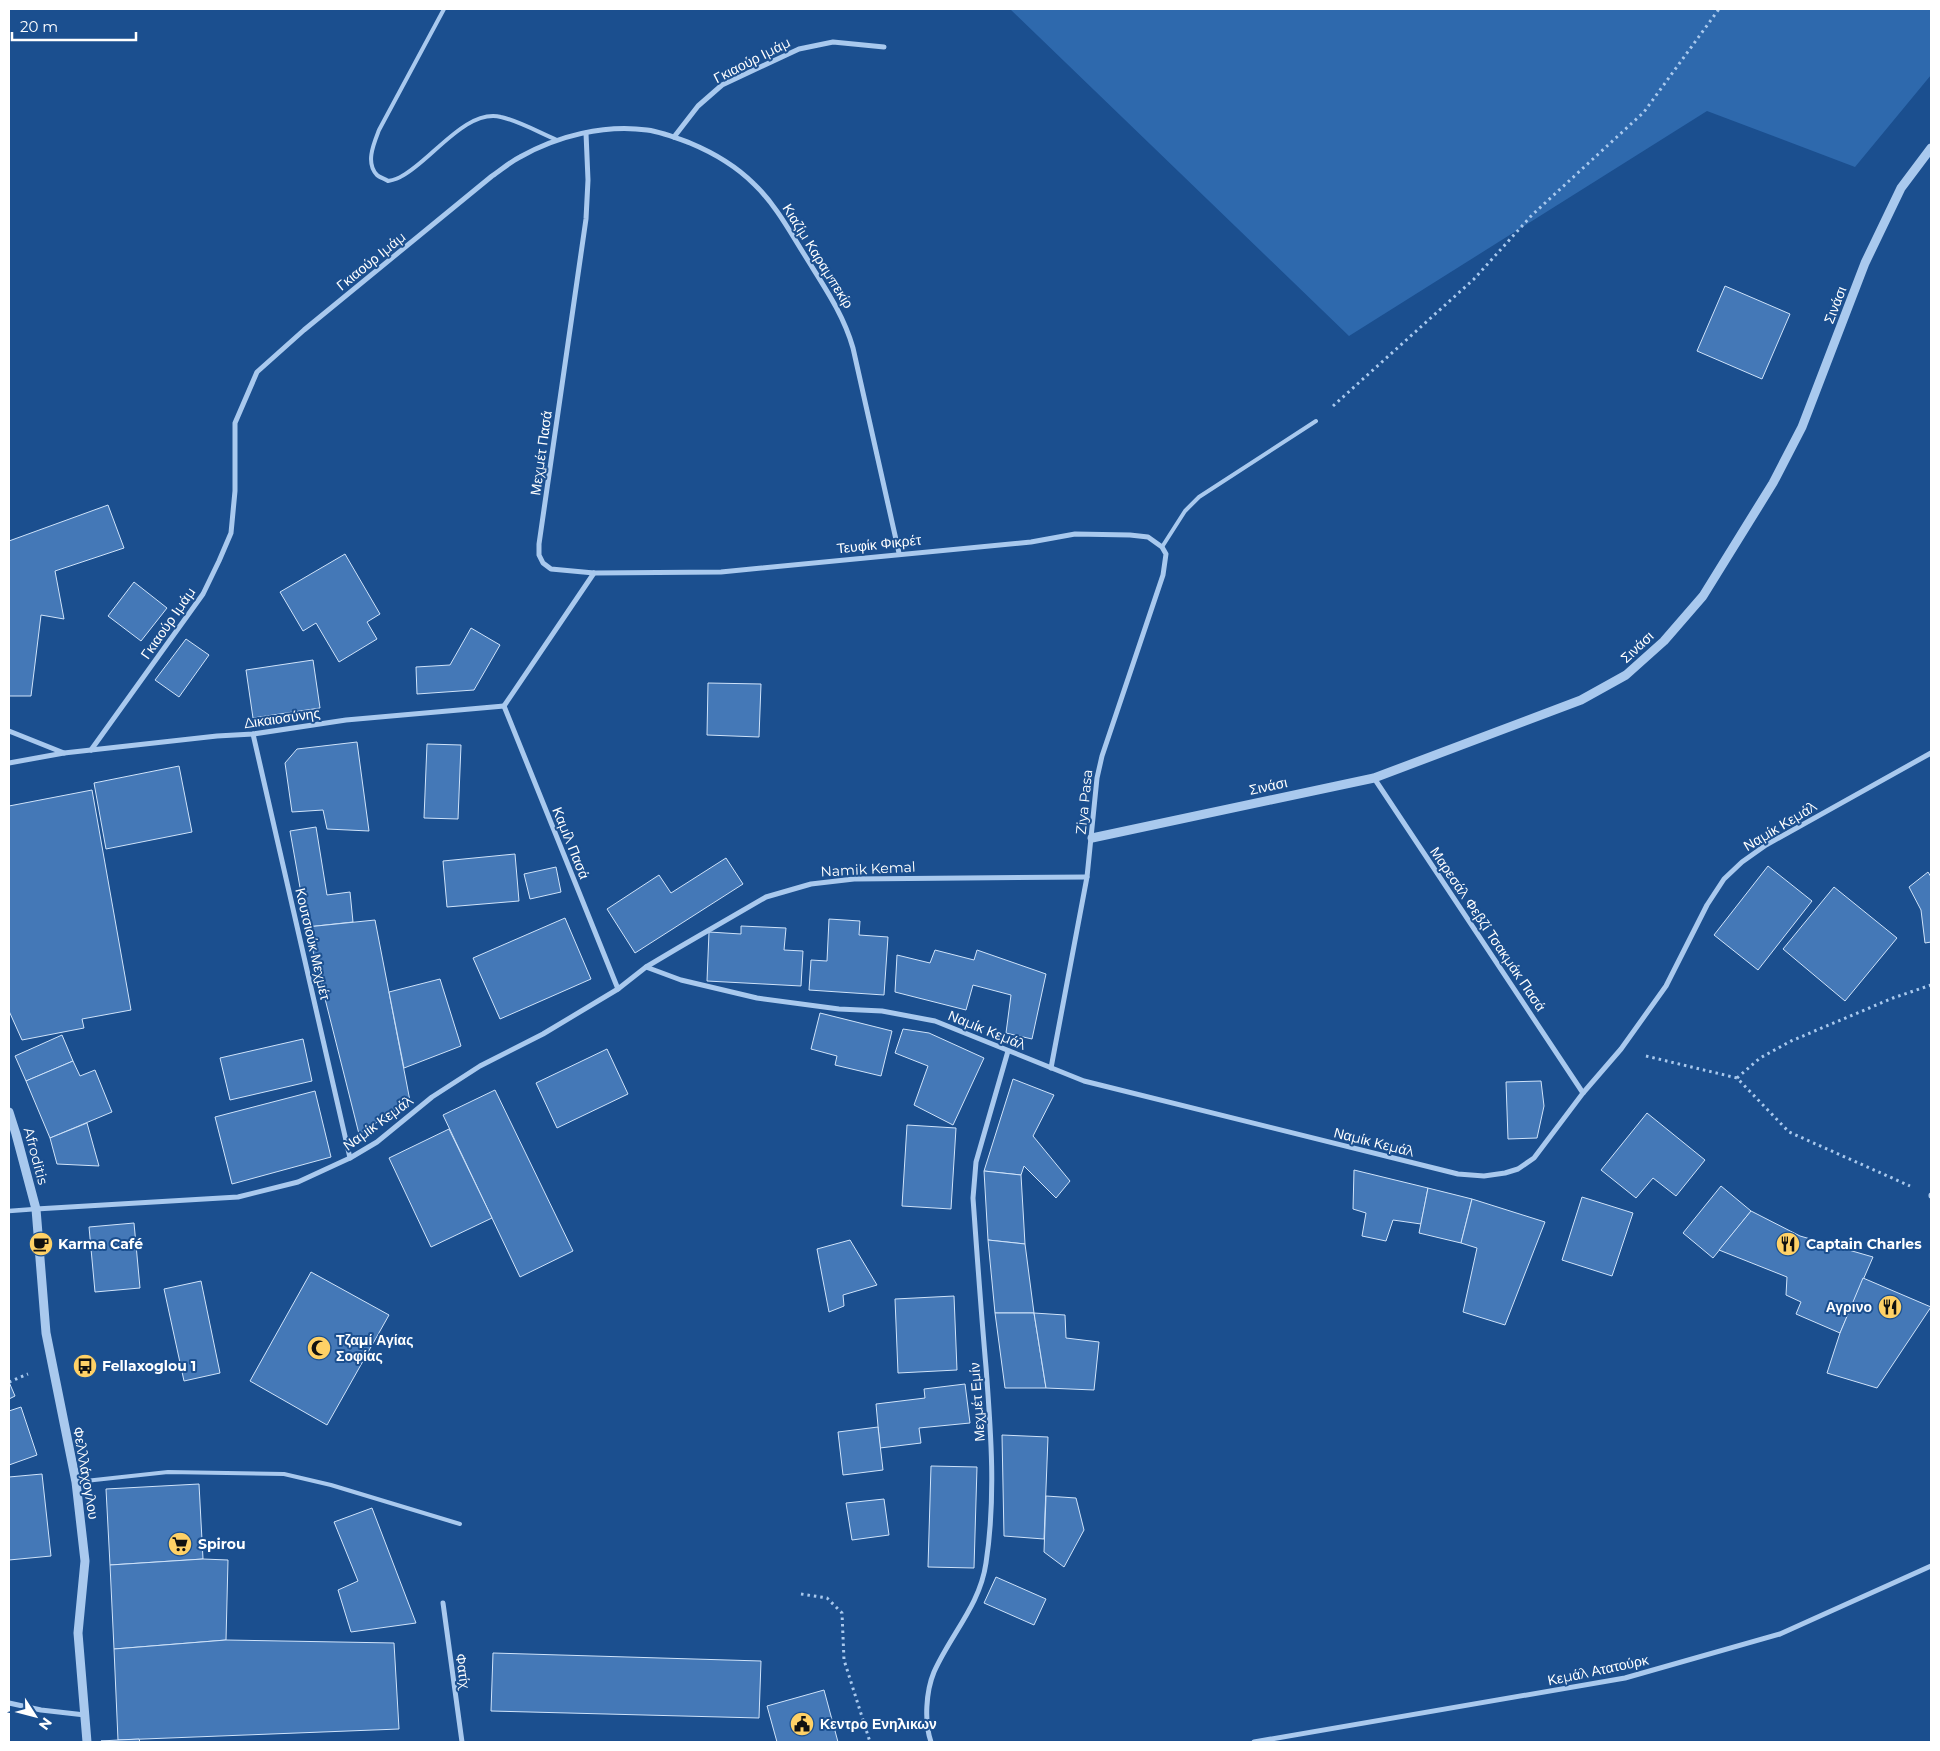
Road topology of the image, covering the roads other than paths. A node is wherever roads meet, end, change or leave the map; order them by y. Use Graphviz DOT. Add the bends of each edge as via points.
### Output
graph roads {
  1 [pos="444,9"];
  2 [pos="884,47"];
  3 [pos="586,133"];
  4 [pos="674,137"];
  5 [pos="558,140"];
  6 [pos="1931,148"];
  7 [pos="1316,421"];
  8 [pos="1162,547"];
  9 [pos="899,553"];
  10 [pos="594,573"];
  11 [pos="504,706"];
  12 [pos="9,731"];
  13 [pos="253,734"];
  14 [pos="91,750"];
  15 [pos="64,753"];
  16 [pos="1931,753"];
  17 [pos="9,763"];
  18 [pos="1374,778"];
  19 [pos="1092,838"];
  20 [pos="1088,877"];
  21 [pos="646,967"];
  22 [pos="618,989"];
  23 [pos="1008,1051"];
  24 [pos="1051,1068"];
  25 [pos="1583,1093"];
  26 [pos="9,1112"];
  27 [pos="350,1158"];
  28 [pos="36,1209"];
  29 [pos="9,1211"];
  30 [pos="76,1482"];
  31 [pos="460,1524"];
  32 [pos="1931,1566"];
  33 [pos="443,1603"];
  34 [pos="9,1703"];
  35 [pos="85,1716"];
  36 [pos="87,1742"];
  37 [pos="462,1742"];
  38 [pos="931,1742"];
  39 [pos="1254,1742"];
  1 -- 5 [label="lane" via="379,130 371,151 376,174 388,181 402,177 468,123 485,116 500,116"];
  2 -- 4 [label="street, Γκιαούρ Ιμάμ" via="834,42 799,49 722,85 698,106"];
  3 -- 4 [label="street, Γκιαούρ Ιμάμ" via="625,128"];
  3 -- 5 [label="street, Γκιαούρ Ιμάμ"];
  3 -- 10 [label="street, Μεχμέτ Πασά" via="586,219 539,555 551,568"];
  4 -- 9 [label="street, Κιαζίμ Καραμπεκίρ" via="712,154 754,184 774,206 836,305 853,348"];
  5 -- 14 [label="street, Γκιαούρ Ιμάμ" via="519,157 492,176 257,372 235,423 231,533 219,561 204,594"];
  6 -- 18 [label="street, Σινάσι" via="1901,188 1865,263 1802,426 1773,483 1703,596 1664,641 1626,675 1581,700"];
  7 -- 8 [label="lane" via="1199,497 1184,511"];
  8 -- 9 [label="street, Τευφίκ Φικρέτ" via="1148,537 1075,534 1031,542"];
  8 -- 19 [label="street, Ziya Pasa" via="1166,554 1163,575 1102,756"];
  9 -- 10 [label="street, Τευφίκ Φικρέτ" via="721,572"];
  10 -- 11 [label="street"];
  11 -- 13 [label="street, Δικαιοσύνης" via="346,720"];
  11 -- 22 [label="street, Καμίλ Πασά"];
  12 -- 15 [label="street, Δικαιοσύνης"];
  13 -- 14 [label="street, Δικαιοσύνης"];
  13 -- 27 [label="street, Κουτσιούκ Μεχμέτ"];
  14 -- 15 [label="street, Δικαιοσύνης"];
  15 -- 17 [label="street, Δικαιοσύνης"];
  16 -- 25 [label="street, Ναμίκ Κεμάλ" via="1766,845 1724,879 1707,905 1666,986 1621,1049"];
  18 -- 19 [label="street, Σινάσι"];
  18 -- 25 [label="street, Μαρεσάλ Φεβζί Τσακμάκ Πασά"];
  19 -- 20 [label="street, Ziya Pasa"];
  20 -- 21 [label="street, Namik Kemal" via="854,879 811,884 766,897"];
  20 -- 24 [label="street, Ziya Pasa"];
  21 -- 22 [label="street, Namik Kemal"];
  21 -- 23 [label="street, Ναμίκ Κεμάλ" via="680,980 757,998 882,1011 935,1021"];
  22 -- 27 [label="street, Ναμίκ Κεμάλ" via="543,1034 480,1066 432,1098 377,1142"];
  23 -- 24 [label="street, Ναμίκ Κεμάλ"];
  23 -- 38 [label="street, Μεχμέτ Εμίν" via="976,1162 972,1198 992,1444 992,1512 981,1588 934,1672 927,1719"];
  24 -- 25 [label="street, Ναμίκ Κεμάλ" via="1093,1084 1458,1174 1484,1176 1518,1169 1534,1158"];
  26 -- 28 [label="street, Afroditis"];
  27 -- 28 [label="street, Ναμίκ Κεμάλ" via="298,1182 238,1197"];
  28 -- 29 [label="street"];
  28 -- 30 [label="street, Φελλλάχογλου" via="46,1333"];
  30 -- 31 [label="lane" via="168,1472 284,1474"];
  30 -- 35 [label="street, Φελλλάχογλου" via="85,1561 78,1633"];
  32 -- 39 [label="street, Κεμάλ Ατατούρκ" via="1780,1634 1626,1678"];
  33 -- 37 [label="street, Φατίχ"];
  34 -- 35 [label="street"];
  35 -- 36 [label="street, Φελλλάχογλου"];
}
